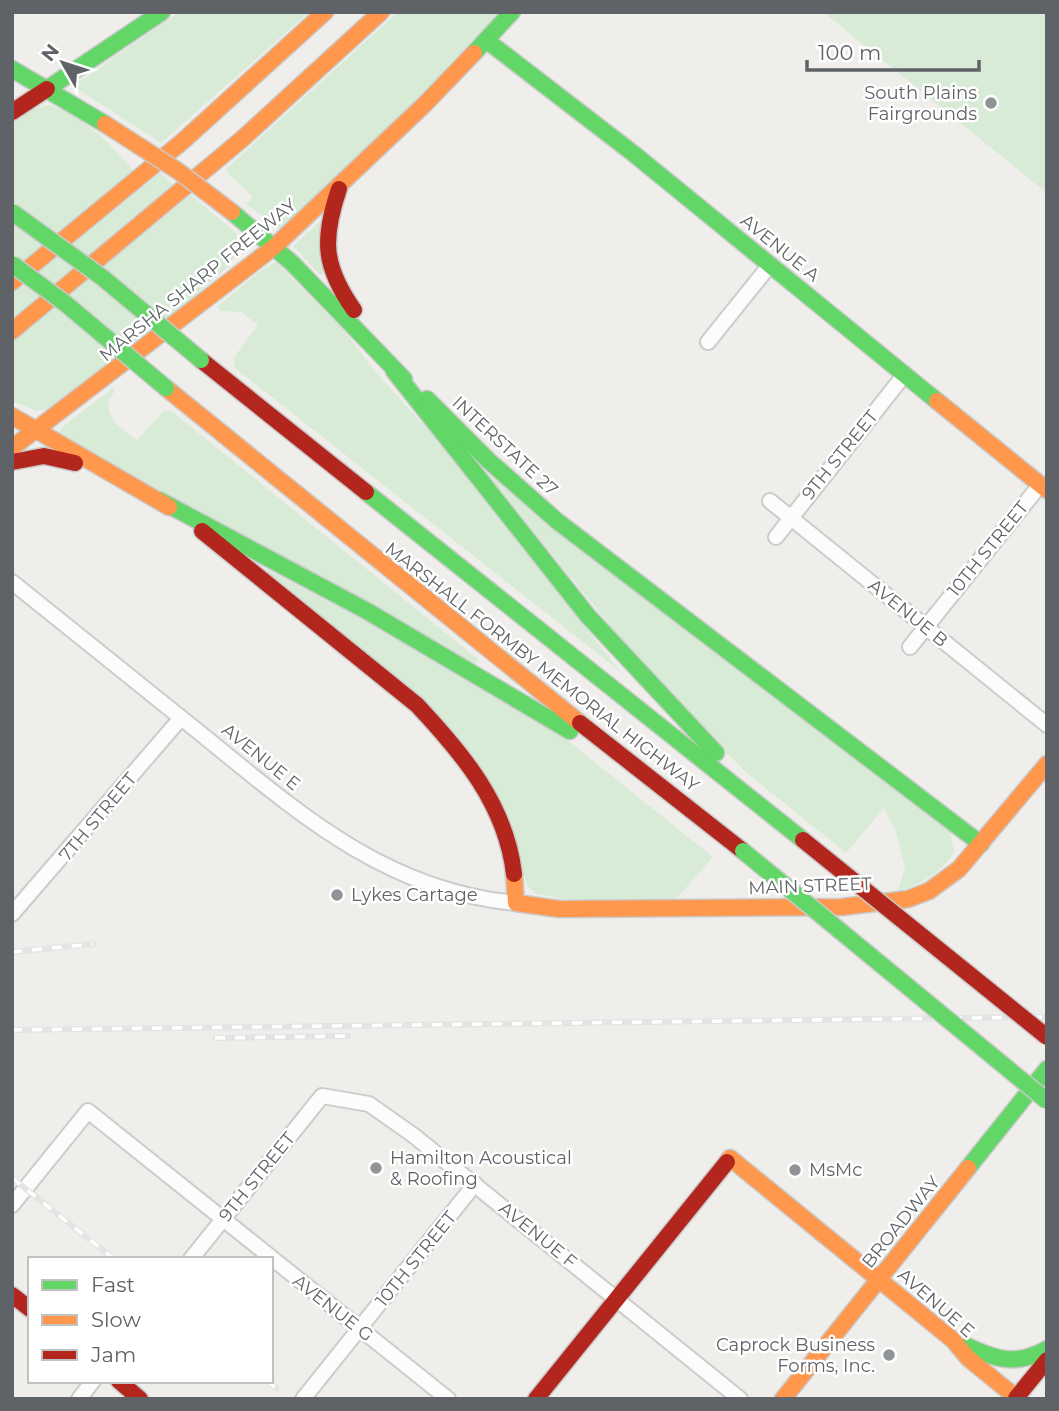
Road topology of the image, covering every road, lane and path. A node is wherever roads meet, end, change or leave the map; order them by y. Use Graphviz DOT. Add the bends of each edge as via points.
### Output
graph roads {
  1 [pos="162,12"];
  2 [pos="325,12"];
  3 [pos="381,12"];
  4 [pos="512,12"];
  5 [pos="486,40"];
  6 [pos="12,69"];
  7 [pos="47,89"];
  8 [pos="12,112"];
  9 [pos="340,186"];
  10 [pos="12,212"];
  11 [pos="274,247"];
  12 [pos="12,264"];
  13 [pos="770,265"];
  14 [pos="12,282"];
  15 [pos="12,331"];
  16 [pos="708,342"];
  17 [pos="372,345"];
  18 [pos="394,371"];
  19 [pos="905,374"];
  20 [pos="12,416"];
  21 [pos="35,431"];
  22 [pos="12,448"];
  23 [pos="12,462"];
  24 [pos="107,473"];
  25 [pos="1043,488"];
  26 [pos="159,500"];
  27 [pos="770,501"];
  28 [pos="790,518"];
  29 [pos="776,537"];
  30 [pos="12,582"];
  31 [pos="926,626"];
  32 [pos="910,647"];
  33 [pos="181,718"];
  34 [pos="1047,725"];
  35 [pos="1047,764"];
  36 [pos="670,792"];
  37 [pos="803,840"];
  38 [pos="981,844"];
  39 [pos="516,903"];
  40 [pos="12,914"];
  41 [pos="1047,1037"];
  42 [pos="989,1054"];
  43 [pos="1047,1069"];
  44 [pos="322,1096"];
  45 [pos="1047,1101"];
  46 [pos="1047,1113"];
  47 [pos="475,1184"];
  48 [pos="12,1205"];
  49 [pos="223,1220"];
  50 [pos="193,1257"];
  51 [pos="270,1257"];
  52 [pos="273,1260"];
  53 [pos="879,1280"];
  54 [pos="12,1295"];
  55 [pos="616,1298"];
  56 [pos="28,1307"];
  57 [pos="360,1329"];
  58 [pos="953,1340"];
  59 [pos="1047,1349"];
  60 [pos="1047,1360"];
  61 [pos="91,1383"];
  62 [pos="120,1383"];
  63 [pos="1017,1398"];
  64 [pos="79,1399"];
  65 [pos="140,1399"];
  66 [pos="303,1399"];
  67 [pos="448,1399"];
  68 [pos="537,1399"];
  69 [pos="740,1399"];
  70 [pos="783,1399"];
  1 -- 7 [label="main road"];
  2 -- 14 [label="main road" via="183,141"];
  3 -- 15 [label="main road" via="241,140"];
  4 -- 5 [label="main road, MARSHA SHARP FREEWAY"];
  5 -- 9 [label="main road, MARSHA SHARP FREEWAY"];
  5 -- 13 [label="main road, AVENUE A"];
  6 -- 7 [label="main road, INTERSTATE 27"];
  7 -- 8 [label="main road"];
  7 -- 11 [label="main road, INTERSTATE 27, bridge" via="178,171"];
  9 -- 11 [label="main road, MARSHA SHARP FREEWAY"];
  9 -- 17 [label="main road" via="327,224 328,264 335,285 361,318"];
  10 -- 37 [label="main road, MARSHALL FORMBY MEMORIAL HIGHWAY, bridge" via="103,278"];
  11 -- 17 [label="main road, INTERSTATE 27"];
  11 -- 21 [label="main road, MARSHA SHARP FREEWAY"];
  12 -- 36 [label="main road, MARSHALL FORMBY MEMORIAL HIGHWAY, bridge"];
  13 -- 16 [label="street"];
  13 -- 19 [label="main road, AVENUE A"];
  17 -- 18 [label="main road, INTERSTATE 27"];
  18 -- 37 [label="main road" via="624,659"];
  18 -- 38 [label="main road, INTERSTATE 27" via="557,521"];
  19 -- 25 [label="main road, AVENUE A"];
  19 -- 28 [label="street, 9TH STREET"];
  20 -- 21 [label="main road"];
  21 -- 22 [label="main road, MARSHA SHARP FREEWAY"];
  21 -- 24 [label="main road"];
  23 -- 24 [label="main road" via="28,456 58,457"];
  24 -- 26 [label="main road"];
  25 -- 31 [label="street, 10TH STREET"];
  26 -- 36 [label="main road" via="295,569 462,664"];
  26 -- 39 [label="main road" via="417,705 448,738 492,802 506,833"];
  27 -- 28 [label="street, AVENUE B"];
  28 -- 29 [label="street, 9TH STREET"];
  28 -- 31 [label="street, AVENUE B"];
  30 -- 33 [label="street, AVENUE E"];
  31 -- 32 [label="street, 10TH STREET"];
  31 -- 34 [label="street, AVENUE B"];
  33 -- 39 [label="street, AVENUE E" via="336,840 387,869 437,889"];
  33 -- 40 [label="street, 7TH STREET"];
  35 -- 38 [label="main road, MAIN STREET"];
  36 -- 42 [label="main road, MARSHALL FORMBY MEMORIAL HIGHWAY, bridge"];
  37 -- 41 [label="main road, MARSHALL FORMBY MEMORIAL HIGHWAY, bridge"];
  38 -- 39 [label="main road, MAIN STREET" via="944,882 908,899 816,907 559,909"];
  42 -- 45 [label="main road, MARSHALL FORMBY MEMORIAL HIGHWAY, bridge"];
  42 -- 46 [label="main road, bridge"];
  43 -- 53 [label="main road, BROADWAY"];
  44 -- 47 [label="street, AVENUE F" via="369,1104"];
  44 -- 49 [label="street, 9TH STREET"];
  47 -- 55 [label="street, AVENUE F"];
  47 -- 57 [label="street, 10TH STREET"];
  48 -- 49 [label="street, AVENUE G" via="88,1111"];
  49 -- 50 [label="street, 9TH STREET"];
  49 -- 51 [label="street, AVENUE G"];
  52 -- 57 [label="street, AVENUE G"];
  53 -- 55 [label="main road, AVENUE E" via="730,1158"];
  53 -- 58 [label="main road, AVENUE E"];
  53 -- 70 [label="main road, BROADWAY"];
  54 -- 56 [label="main road"];
  55 -- 68 [label="main road"];
  55 -- 69 [label="street, AVENUE F"];
  57 -- 66 [label="street, 10TH STREET"];
  57 -- 67 [label="street, AVENUE G"];
  58 -- 59 [label="main road" via="1005,1362 1022,1361"];
  58 -- 63 [label="main road, AVENUE E"];
  60 -- 63 [label="main road"];
  61 -- 64 [label="street"];
  62 -- 65 [label="main road"];
}
